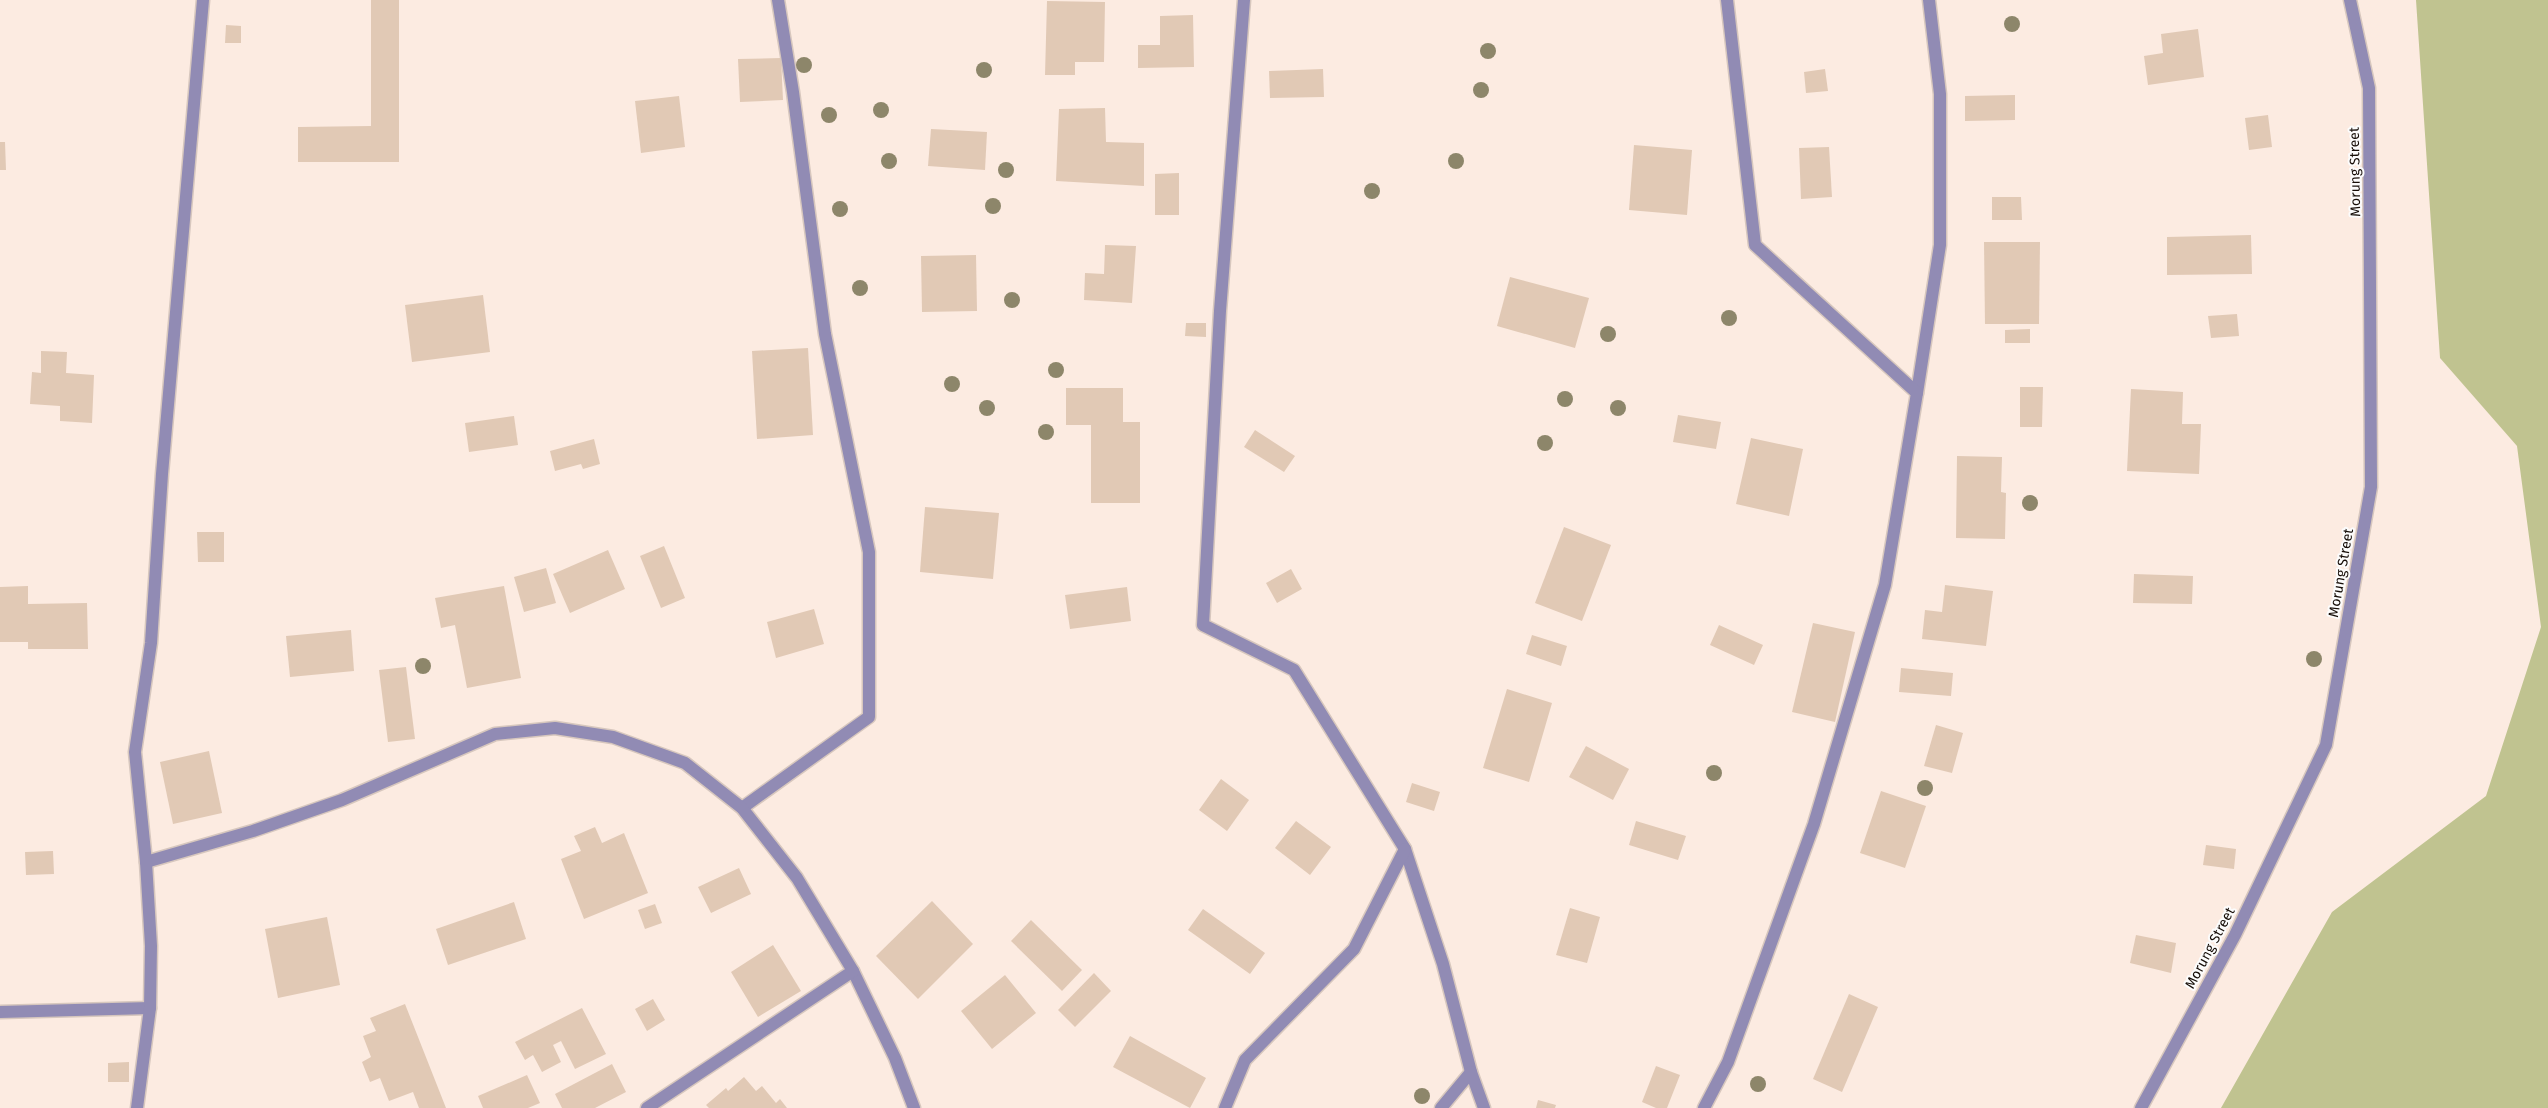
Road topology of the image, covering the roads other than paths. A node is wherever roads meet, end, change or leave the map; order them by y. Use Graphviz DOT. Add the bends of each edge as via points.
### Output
graph roads {
  1 [pos="203,0"];
  2 [pos="778,0"];
  3 [pos="1244,0"];
  4 [pos="1727,0"];
  5 [pos="1929,0"];
  6 [pos="2350,0"];
  7 [pos="1917,393"];
  8 [pos="742,808"];
  9 [pos="1405,849"];
  10 [pos="146,862"];
  11 [pos="853,971"];
  12 [pos="150,1008"];
  13 [pos="0,1012"];
  14 [pos="1471,1072"];
  15 [pos="137,1108"];
  16 [pos="647,1108"];
  17 [pos="914,1108"];
  18 [pos="1225,1108"];
  19 [pos="1441,1108"];
  20 [pos="1484,1108"];
  21 [pos="1704,1108"];
  22 [pos="2141,1108"];
  1 -- 10 [label="street" via="162,464 151,643 134,752"];
  2 -- 8 [label="street" via="825,334 869,552 869,717"];
  3 -- 9 [label="street" via="1220,312 1203,625 1294,670"];
  4 -- 7 [label="street" via="1755,245"];
  5 -- 7 [label="street" via="1940,94 1940,245"];
  6 -- 22 [label="street, Morung Street" via="2369,88 2371,487 2326,745 2235,935"];
  7 -- 21 [label="street" via="1885,584 1814,824 1728,1062"];
  8 -- 10 [label="street" via="685,764 613,737 555,728 495,734 342,800 254,831"];
  8 -- 11 [label="street" via="797,878"];
  9 -- 14 [label="street" via="1443,964"];
  9 -- 18 [label="street" via="1354,949 1245,1060"];
  10 -- 12 [label="street" via="151,946"];
  11 -- 16 [label="street"];
  11 -- 17 [label="street" via="895,1058"];
  12 -- 13 [label="street"];
  12 -- 15 [label="street"];
  14 -- 19 [label="street"];
  14 -- 20 [label="street"];
}
